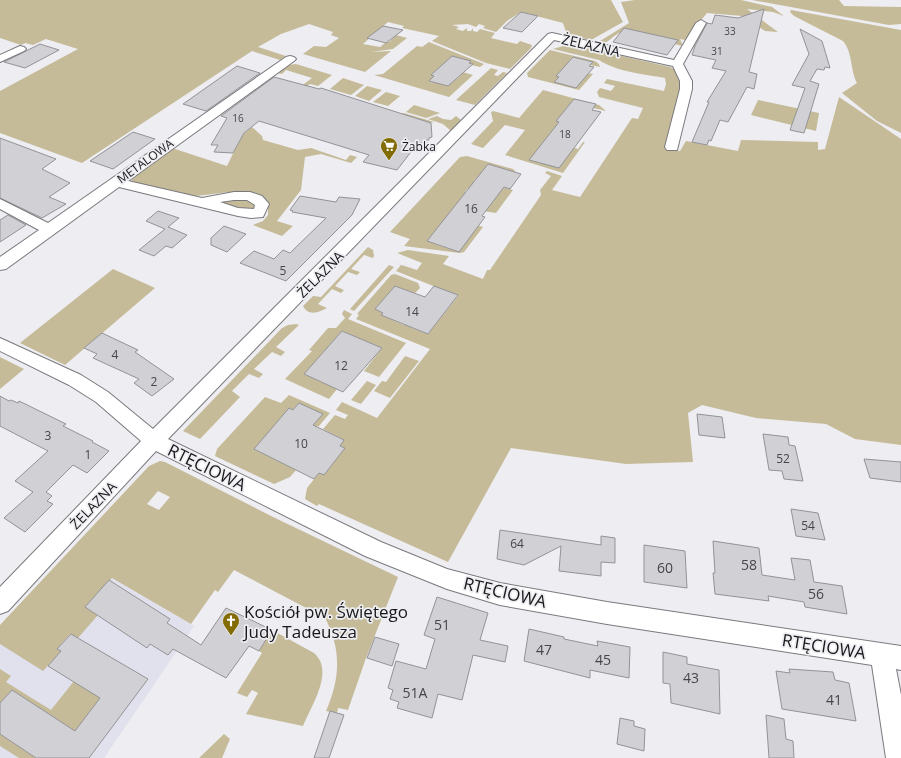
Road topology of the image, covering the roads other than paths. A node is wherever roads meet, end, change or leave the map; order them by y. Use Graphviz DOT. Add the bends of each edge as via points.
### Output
graph roads {
  1 [pos="700,23"];
  2 [pos="20,49"];
  3 [pos="0,59"];
  4 [pos="290,59"];
  5 [pos="677,64"];
  6 [pos="672,147"];
  7 [pos="115,182"];
  8 [pos="202,202"];
  9 [pos="0,203"];
  10 [pos="50,230"];
  11 [pos="0,265"];
  12 [pos="0,344"];
  13 [pos="154,442"];
  14 [pos="0,603"];
  15 [pos="892,657"];
  16 [pos="899,758"];
  1 -- 5 [label="street"];
  2 -- 3 [label="street"];
  4 -- 7 [label="street, METALOWA"];
  5 -- 6 [label="street" via="686,81 686,89"];
  5 -- 13 [label="street, ŻELAZNA" via="552,36"];
  7 -- 8 [label="street"];
  7 -- 10 [label="street, METALOWA"];
  9 -- 10 [label="street"];
  10 -- 11 [label="street, METALOWA"];
  12 -- 13 [label="street, RTĘCIOWA" via="75,380 102,397"];
  13 -- 14 [label="street, ŻELAZNA"];
  13 -- 15 [label="street, RTĘCIOWA" via="373,549 447,579 500,594 607,613"];
  15 -- 16 [label="street, RTĘCIOWA"];
}
